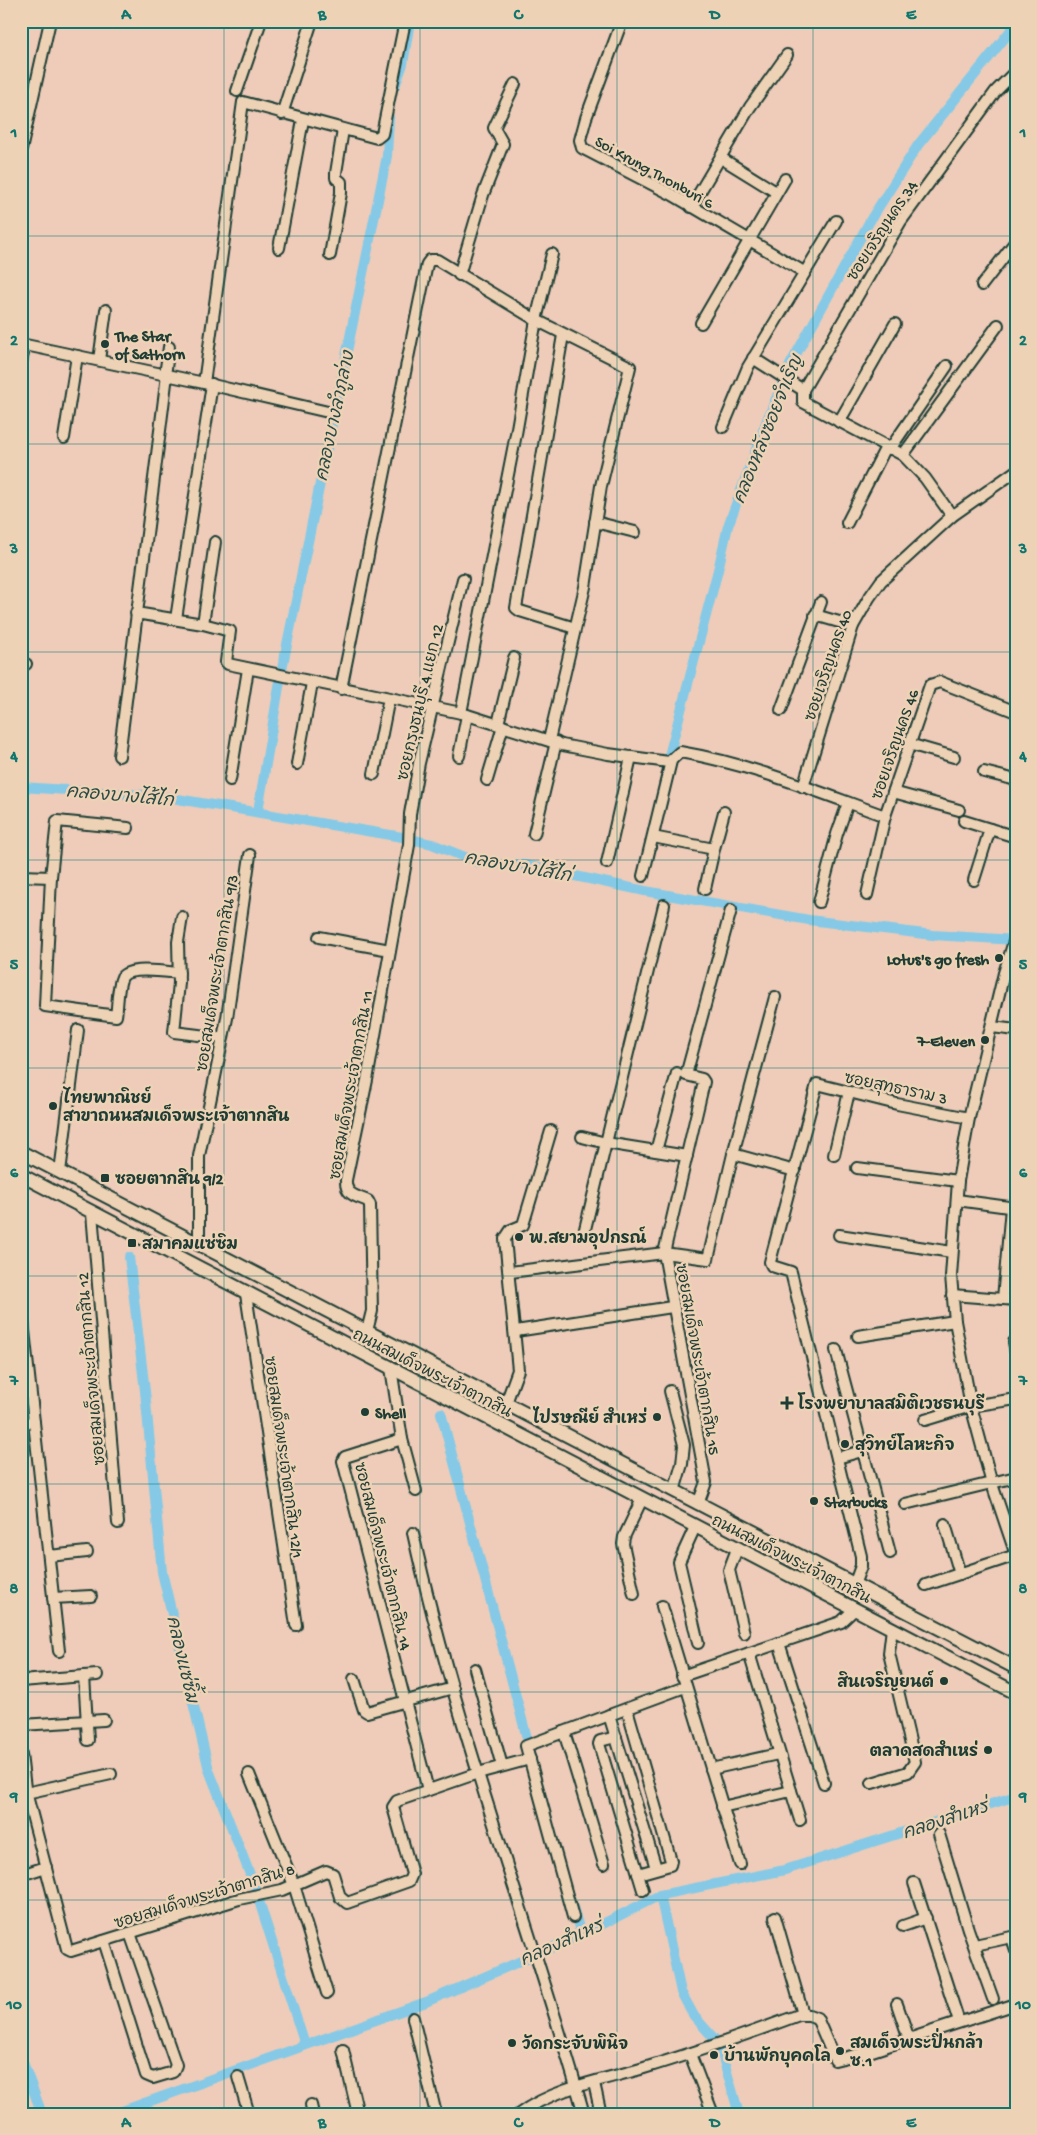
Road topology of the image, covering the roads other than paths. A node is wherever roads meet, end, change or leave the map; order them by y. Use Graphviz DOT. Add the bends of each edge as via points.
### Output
graph roads {
  1 [pos="50,21"];
  2 [pos="261,21"];
  3 [pos="312,21"];
  4 [pos="406,21"];
  5 [pos="622,21"];
  6 [pos="787,55"];
  7 [pos="1016,71"];
  8 [pos="515,84"];
  9 [pos="237,90"];
  10 [pos="282,114"];
  11 [pos="303,120"];
  12 [pos="343,130"];
  13 [pos="21,150"];
  14 [pos="721,158"];
  15 [pos="784,179"];
  16 [pos="776,192"];
  17 [pos="691,208"];
  18 [pos="836,221"];
  19 [pos="749,240"];
  20 [pos="1016,241"];
  21 [pos="279,248"];
  22 [pos="330,254"];
  23 [pos="552,254"];
  24 [pos="804,272"];
  25 [pos="459,275"];
  26 [pos="982,285"];
  27 [pos="106,310"];
  28 [pos="536,320"];
  29 [pos="701,323"];
  30 [pos="895,324"];
  31 [pos="998,325"];
  32 [pos="563,335"];
  33 [pos="23,345"];
  34 [pos="169,347"];
  35 [pos="77,356"];
  36 [pos="753,358"];
  37 [pos="99,360"];
  38 [pos="21,362"];
  39 [pos="947,366"];
  40 [pos="166,375"];
  41 [pos="208,384"];
  42 [pos="803,390"];
  43 [pos="328,412"];
  44 [pos="839,422"];
  45 [pos="723,427"];
  46 [pos="64,438"];
  47 [pos="888,448"];
  48 [pos="903,455"];
  49 [pos="1016,472"];
  50 [pos="952,516"];
  51 [pos="595,522"];
  52 [pos="847,523"];
  53 [pos="635,532"];
  54 [pos="215,542"];
  55 [pos="463,579"];
  56 [pos="821,602"];
  57 [pos="136,613"];
  58 [pos="815,615"];
  59 [pos="176,619"];
  60 [pos="203,624"];
  61 [pos="853,626"];
  62 [pos="575,628"];
  63 [pos="514,658"];
  64 [pos="248,669"];
  65 [pos="312,683"];
  66 [pos="341,689"];
  67 [pos="389,698"];
  68 [pos="432,707"];
  69 [pos="781,710"];
  70 [pos="1016,712"];
  71 [pos="464,714"];
  72 [pos="501,725"];
  73 [pos="553,741"];
  74 [pos="909,744"];
  75 [pos="119,756"];
  76 [pos="459,756"];
  77 [pos="631,757"];
  78 [pos="954,757"];
  79 [pos="667,761"];
  80 [pos="297,764"];
  81 [pos="984,772"];
  82 [pos="374,774"];
  83 [pos="230,780"];
  84 [pos="487,780"];
  85 [pos="1016,780"];
  86 [pos="802,787"];
  87 [pos="893,792"];
  88 [pos="848,803"];
  89 [pos="959,810"];
  90 [pos="724,812"];
  91 [pos="885,816"];
  92 [pos="964,821"];
  93 [pos="128,828"];
  94 [pos="990,829"];
  95 [pos="409,832"];
  96 [pos="534,834"];
  97 [pos="653,837"];
  98 [pos="1016,837"];
  99 [pos="714,848"];
  100 [pos="250,855"];
  101 [pos="607,863"];
  102 [pos="21,876"];
  103 [pos="644,876"];
  104 [pos="51,877"];
  105 [pos="974,880"];
  106 [pos="705,889"];
  107 [pos="867,895"];
  108 [pos="819,902"];
  109 [pos="664,905"];
  110 [pos="731,910"];
  111 [pos="182,918"];
  112 [pos="319,937"];
  113 [pos="1015,940"];
  114 [pos="390,950"];
  115 [pos="179,973"];
  116 [pos="775,997"];
  117 [pos="992,1027"];
  118 [pos="78,1030"];
  119 [pos="1016,1030"];
  120 [pos="223,1038"];
  121 [pos="677,1073"];
  122 [pos="849,1092"];
  123 [pos="969,1118"];
  124 [pos="550,1131"];
  125 [pos="582,1137"];
  126 [pos="606,1143"];
  127 [pos="656,1151"];
  128 [pos="21,1152"];
  129 [pos="733,1154"];
  130 [pos="834,1155"];
  131 [pos="687,1156"];
  132 [pos="857,1168"];
  133 [pos="795,1171"];
  134 [pos="60,1172"];
  135 [pos="21,1175"];
  136 [pos="958,1181"];
  137 [pos="957,1200"];
  138 [pos="1013,1207"];
  139 [pos="92,1213"];
  140 [pos="585,1229"];
  141 [pos="839,1235"];
  142 [pos="199,1244"];
  143 [pos="952,1252"];
  144 [pos="664,1253"];
  145 [pos="510,1272"];
  146 [pos="246,1294"];
  147 [pos="952,1294"];
  148 [pos="1003,1300"];
  149 [pos="1016,1300"];
  150 [pos="21,1303"];
  151 [pos="672,1307"];
  152 [pos="954,1321"];
  153 [pos="367,1331"];
  154 [pos="516,1331"];
  155 [pos="858,1336"];
  156 [pos="1014,1342"];
  157 [pos="836,1350"];
  158 [pos="1016,1353"];
  159 [pos="391,1368"];
  160 [pos="670,1391"];
  161 [pos="1016,1399"];
  162 [pos="506,1403"];
  163 [pos="971,1406"];
  164 [pos="925,1420"];
  165 [pos="34,1422"];
  166 [pos="21,1423"];
  167 [pos="402,1439"];
  168 [pos="862,1451"];
  169 [pos="837,1458"];
  170 [pos="1016,1478"];
  171 [pos="992,1484"];
  172 [pos="416,1491"];
  173 [pos="677,1493"];
  174 [pos="642,1499"];
  175 [pos="698,1504"];
  176 [pos="905,1504"];
  177 [pos="713,1512"];
  178 [pos="671,1514"];
  179 [pos="118,1523"];
  180 [pos="945,1524"];
  181 [pos="700,1529"];
  182 [pos="413,1533"];
  183 [pos="737,1549"];
  184 [pos="87,1552"];
  185 [pos="890,1553"];
  186 [pos="1016,1555"];
  187 [pos="49,1556"];
  188 [pos="960,1574"];
  189 [pos="926,1584"];
  190 [pos="854,1585"];
  191 [pos="634,1594"];
  192 [pos="92,1596"];
  193 [pos="53,1598"];
  194 [pos="662,1606"];
  195 [pos="855,1609"];
  196 [pos="296,1625"];
  197 [pos="892,1628"];
  198 [pos="744,1632"];
  199 [pos="778,1643"];
  200 [pos="698,1644"];
  201 [pos="59,1651"];
  202 [pos="749,1653"];
  203 [pos="1016,1668"];
  204 [pos="474,1669"];
  205 [pos="97,1675"];
  206 [pos="84,1676"];
  207 [pos="354,1679"];
  208 [pos="21,1681"];
  209 [pos="684,1681"];
  210 [pos="453,1688"];
  211 [pos="1016,1693"];
  212 [pos="405,1701"];
  213 [pos="627,1709"];
  214 [pos="609,1715"];
  215 [pos="104,1720"];
  216 [pos="87,1721"];
  217 [pos="21,1725"];
  218 [pos="564,1732"];
  219 [pos="616,1737"];
  220 [pos="88,1740"];
  221 [pos="21,1754"];
  222 [pos="778,1754"];
  223 [pos="530,1759"];
  224 [pos="502,1766"];
  225 [pos="711,1769"];
  226 [pos="478,1773"];
  227 [pos="111,1774"];
  228 [pos="250,1774"];
  229 [pos="824,1783"];
  230 [pos="872,1783"];
  231 [pos="428,1790"];
  232 [pos="790,1791"];
  233 [pos="26,1793"];
  234 [pos="722,1807"];
  235 [pos="800,1820"];
  236 [pos="940,1834"];
  237 [pos="604,1864"];
  238 [pos="740,1864"];
  239 [pos="46,1868"];
  240 [pos="656,1868"];
  241 [pos="638,1874"];
  242 [pos="21,1875"];
  243 [pos="914,1883"];
  244 [pos="294,1885"];
  245 [pos="643,1890"];
  246 [pos="574,1917"];
  247 [pos="775,1917"];
  248 [pos="926,1918"];
  249 [pos="903,1926"];
  250 [pos="130,1932"];
  251 [pos="1014,1937"];
  252 [pos="104,1941"];
  253 [pos="976,1946"];
  254 [pos="1016,1950"];
  255 [pos="327,1993"];
  256 [pos="993,1999"];
  257 [pos="897,2004"];
  258 [pos="1016,2004"];
  259 [pos="803,2014"];
  260 [pos="413,2018"];
  261 [pos="959,2022"];
  262 [pos="909,2039"];
  263 [pos="343,2050"];
  264 [pos="690,2054"];
  265 [pos="238,2077"];
  266 [pos="594,2083"];
  267 [pos="577,2088"];
  268 [pos="249,2114"];
  269 [pos="358,2114"];
  270 [pos="436,2114"];
  271 [pos="519,2114"];
  272 [pos="584,2114"];
  273 [pos="601,2114"];
  274 [pos="713,2114"];
  1 -- 13 [label="street"];
  2 -- 9 [label="street"];
  3 -- 10 [label="street"];
  4 -- 12 [label="street" via="382,134 371,138"];
  5 -- 17 [label="street, Soi Krung Thonburi 6" via="580,143 585,151 671,194"];
  6 -- 14 [label="street" via="750,107"];
  7 -- 42 [label="street, ซอยเจริญนคร 34" via="996,91 900,221"];
  8 -- 25 [label="street" via="494,128 503,144 483,195"];
  10 -- 11 [label="street"];
  10 -- 41 [label="street" via="243,102"];
  11 -- 12 [label="street"];
  11 -- 21 [label="street"];
  12 -- 22 [label="street" via="336,173 341,182 341,193"];
  14 -- 16 [label="street"];
  14 -- 17 [label="street"];
  15 -- 16 [label="street"];
  16 -- 19 [label="street"];
  17 -- 19 [label="street, Soi Krung Thonburi 6"];
  18 -- 24 [label="street"];
  19 -- 24 [label="street, Soi Krung Thonburi 6"];
  19 -- 29 [label="street"];
  20 -- 26 [label="street"];
  23 -- 28 [label="street"];
  24 -- 36 [label="street"];
  25 -- 28 [label="street"];
  25 -- 66 [label="street" via="437,260 430,260 428,264"];
  27 -- 37 [label="street"];
  28 -- 32 [label="street"];
  28 -- 71 [label="street"];
  30 -- 44 [label="street"];
  31 -- 48 [label="street"];
  32 -- 51 [label="street" via="630,367"];
  32 -- 62 [label="street" via="516,608"];
  33 -- 35 [label="street"];
  33 -- 38 [label="street"];
  34 -- 40 [label="street"];
  35 -- 37 [label="street"];
  35 -- 46 [label="street"];
  36 -- 42 [label="street"];
  36 -- 45 [label="street"];
  37 -- 40 [label="street"];
  39 -- 47 [label="street"];
  40 -- 41 [label="street"];
  40 -- 57 [label="street"];
  41 -- 43 [label="street"];
  41 -- 59 [label="street"];
  42 -- 44 [label="street" via="804,402"];
  44 -- 47 [label="street"];
  47 -- 48 [label="street"];
  47 -- 52 [label="street"];
  48 -- 50 [label="street" via="925,478"];
  49 -- 50 [label="street, ซอยเจริญนคร 40"];
  50 -- 61 [label="street, ซอยเจริญนคร 40" via="881,582"];
  51 -- 53 [label="street"];
  51 -- 62 [label="street"];
  54 -- 60 [label="street"];
  55 -- 68 [label="street, ซอยกรุงธนบุรี 4 แยก 12"];
  56 -- 58 [label="street"];
  57 -- 59 [label="street"];
  57 -- 75 [label="street"];
  58 -- 61 [label="street"];
  58 -- 69 [label="street"];
  59 -- 60 [label="street"];
  60 -- 64 [label="street" via="230,631 226,664"];
  61 -- 86 [label="street, ซอยเจริญนคร 40"];
  62 -- 73 [label="street"];
  63 -- 72 [label="street"];
  64 -- 65 [label="street"];
  64 -- 83 [label="street"];
  65 -- 66 [label="street"];
  65 -- 80 [label="street"];
  66 -- 67 [label="street"];
  67 -- 68 [label="street"];
  67 -- 82 [label="street"];
  68 -- 71 [label="street"];
  68 -- 95 [label="street, ซอยกรุงธนบุรี 4 แยก 12" via="419,763"];
  70 -- 74 [label="street, ซอยเจริญนคร 46" via="936,681 930,685"];
  71 -- 72 [label="street"];
  71 -- 76 [label="street"];
  72 -- 73 [label="street"];
  72 -- 84 [label="street"];
  73 -- 77 [label="street"];
  73 -- 96 [label="street"];
  74 -- 78 [label="street"];
  74 -- 87 [label="street, ซอยเจริญนคร 46"];
  77 -- 79 [label="street"];
  77 -- 101 [label="street"];
  79 -- 86 [label="street" via="680,752 707,756"];
  79 -- 97 [label="street"];
  81 -- 85 [label="street"];
  86 -- 88 [label="street"];
  87 -- 89 [label="street"];
  87 -- 91 [label="street, ซอยเจริญนคร 46"];
  88 -- 91 [label="street"];
  88 -- 108 [label="street"];
  90 -- 99 [label="street"];
  91 -- 107 [label="street, ซอยเจริญนคร 46"];
  92 -- 94 [label="street"];
  93 -- 104 [label="street" via="56,821"];
  94 -- 98 [label="street"];
  94 -- 105 [label="street"];
  95 -- 114 [label="street, ซอยสมเด็จพระเจ้าตากสิน 11"];
  97 -- 99 [label="street"];
  97 -- 103 [label="street"];
  99 -- 106 [label="street"];
  100 -- 120 [label="street, ซอยสมเด็จพระเจ้าตากสิน 9/3"];
  102 -- 104 [label="street"];
  104 -- 115 [label="street" via="46,1006 116,1016 120,983 127,972"];
  109 -- 126 [label="street"];
  110 -- 131 [label="street, ซอยสมเด็จพระเจ้าตากสิน 15" via="686,1075 704,1082"];
  111 -- 115 [label="street" via="178,942"];
  112 -- 114 [label="street"];
  113 -- 117 [label="street"];
  114 -- 153 [label="street, ซอยสมเด็จพระเจ้าตากสิน 11" via="346,1180 349,1194 368,1201 370,1205 372,1311"];
  115 -- 120 [label="street" via="174,1032"];
  116 -- 129 [label="street"];
  117 -- 119 [label="street"];
  117 -- 123 [label="street"];
  118 -- 134 [label="street"];
  120 -- 142 [label="street, ซอยสมเด็จพระเจ้าตากสิน 9/3" via="199,1156"];
  121 -- 127 [label="street"];
  122 -- 123 [label="street, ซอยสุทธาราม 3"];
  122 -- 130 [label="street"];
  122 -- 133 [label="street, ซอยสุทธาราม 3" via="818,1084"];
  123 -- 136 [label="street"];
  124 -- 145 [label="street" via="523,1225 506,1234"];
  125 -- 126 [label="street"];
  126 -- 127 [label="street"];
  126 -- 140 [label="street"];
  127 -- 131 [label="street"];
  128 -- 134 [label="main road, ถนนสมเด็จพระเจ้าตากสิน"];
  129 -- 133 [label="street"];
  129 -- 144 [label="street" via="708,1259"];
  131 -- 144 [label="street, ซอยสมเด็จพระเจ้าตากสิน 15"];
  132 -- 136 [label="street"];
  133 -- 169 [label="street" via="770,1262 772,1266 791,1272"];
  134 -- 142 [label="main road, ถนนสมเด็จพระเจ้าตากสิน"];
  135 -- 139 [label="main road, ถนนสมเด็จพระเจ้าตากสิน"];
  136 -- 137 [label="street"];
  137 -- 138 [label="street"];
  137 -- 143 [label="street"];
  138 -- 148 [label="street"];
  139 -- 146 [label="main road, ถนนสมเด็จพระเจ้าตากสิน"];
  139 -- 179 [label="street, ซอยสมเด็จพระเจ้าตากสิน 12"];
  141 -- 143 [label="street"];
  142 -- 153 [label="main road, ถนนสมเด็จพระเจ้าตากสิน"];
  143 -- 147 [label="street"];
  144 -- 145 [label="street"];
  144 -- 151 [label="street, ซอยสมเด็จพระเจ้าตากสิน 15"];
  145 -- 154 [label="street"];
  146 -- 159 [label="main road, ถนนสมเด็จพระเจ้าตากสิน"];
  146 -- 196 [label="street, ซอยสมเด็จพระเจ้าตากสิน 12/1"];
  147 -- 148 [label="street"];
  147 -- 152 [label="street"];
  148 -- 149 [label="street"];
  150 -- 165 [label="street"];
  151 -- 154 [label="street"];
  151 -- 175 [label="street, ซอยสมเด็จพระเจ้าตากสิน 15" via="706,1482"];
  152 -- 155 [label="street"];
  152 -- 163 [label="street"];
  153 -- 162 [label="main road, ถนนสมเด็จพระเจ้าตากสิน"];
  154 -- 162 [label="street" via="518,1370"];
  156 -- 158 [label="street"];
  157 -- 168 [label="street"];
  159 -- 167 [label="street"];
  159 -- 174 [label="main road, ถนนสมเด็จพระเจ้าตากสิน"];
  160 -- 173 [label="street" via="684,1445"];
  161 -- 163 [label="street"];
  162 -- 173 [label="main road, ถนนสมเด็จพระเจ้าตากสิน"];
  163 -- 164 [label="street"];
  163 -- 171 [label="street"];
  165 -- 166 [label="street"];
  165 -- 187 [label="street"];
  167 -- 172 [label="street"];
  167 -- 212 [label="street, ซอยสมเด็จพระเจ้าตากสิน 14" via="345,1457 343,1461"];
  168 -- 169 [label="street"];
  168 -- 185 [label="street"];
  169 -- 190 [label="street" via="861,1556"];
  170 -- 171 [label="street"];
  171 -- 176 [label="street"];
  171 -- 186 [label="street"];
  173 -- 175 [label="main road, ถนนสมเด็จพระเจ้าตากสิน"];
  173 -- 178 [label="main road"];
  174 -- 178 [label="main road, ถนนสมเด็จพระเจ้าตากสิน"];
  174 -- 191 [label="street" via="623,1544"];
  175 -- 177 [label="main road, ถนนสมเด็จพระเจ้าตากสิน"];
  177 -- 181 [label="main road"];
  177 -- 190 [label="main road, ถนนสมเด็จพระเจ้าตากสิน"];
  178 -- 181 [label="main road, ถนนสมเด็จพระเจ้าตากสิน"];
  180 -- 188 [label="street"];
  181 -- 183 [label="main road, ถนนสมเด็จพระเจ้าตากสิน"];
  181 -- 200 [label="street" via="679,1562"];
  182 -- 210 [label="street"];
  183 -- 195 [label="main road, ถนนสมเด็จพระเจ้าตากสิน"];
  183 -- 198 [label="street" via="729,1570"];
  184 -- 187 [label="street"];
  186 -- 188 [label="street"];
  187 -- 193 [label="street"];
  188 -- 189 [label="street"];
  190 -- 203 [label="main road, ถนนสมเด็จพระเจ้าตากสิน"];
  192 -- 193 [label="street"];
  193 -- 201 [label="street"];
  194 -- 209 [label="street"];
  195 -- 197 [label="main road, ถนนสมเด็จพระเจ้าตากสิน"];
  195 -- 199 [label="street" via="841,1622"];
  197 -- 211 [label="main road, ถนนสมเด็จพระเจ้าตากสิน"];
  197 -- 230 [label="street" via="889,1653 915,1762 908,1772"];
  199 -- 202 [label="street"];
  199 -- 229 [label="street"];
  202 -- 209 [label="street"];
  202 -- 222 [label="street"];
  204 -- 224 [label="street"];
  205 -- 206 [label="street"];
  206 -- 208 [label="street"];
  206 -- 216 [label="street"];
  207 -- 212 [label="street" via="367,1712"];
  209 -- 213 [label="street"];
  209 -- 225 [label="street"];
  210 -- 212 [label="street"];
  210 -- 226 [label="street"];
  212 -- 231 [label="street, ซอยสมเด็จพระเจ้าตากสิน 14"];
  213 -- 214 [label="street"];
  213 -- 240 [label="street" via="671,1860 670,1865"];
  214 -- 218 [label="street"];
  214 -- 219 [label="street"];
  215 -- 216 [label="street"];
  216 -- 217 [label="street"];
  216 -- 220 [label="street"];
  218 -- 223 [label="street" via="526,1746"];
  218 -- 237 [label="street"];
  219 -- 240 [label="street"];
  219 -- 241 [label="street" via="599,1744"];
  221 -- 233 [label="street, ซอยสมเด็จพระเจ้าตากสิน 8"];
  222 -- 225 [label="street"];
  222 -- 232 [label="street"];
  223 -- 224 [label="street"];
  223 -- 246 [label="street"];
  224 -- 226 [label="street"];
  225 -- 234 [label="street"];
  226 -- 231 [label="street"];
  226 -- 267 [label="street"];
  227 -- 233 [label="street"];
  228 -- 244 [label="street"];
  231 -- 244 [label="street, ซอยสมเด็จพระเจ้าตากสิน 8" via="397,1801 393,1807 412,1874 409,1881 346,1903 340,1897 330,1872"];
  232 -- 234 [label="street"];
  232 -- 235 [label="street"];
  233 -- 239 [label="street, ซอยสมเด็จพระเจ้าตากสิน 8"];
  234 -- 238 [label="street"];
  236 -- 253 [label="street"];
  239 -- 242 [label="street"];
  239 -- 252 [label="street, ซอยสมเด็จพระเจ้าตากสิน 8" via="69,1950"];
  240 -- 241 [label="street"];
  241 -- 245 [label="street"];
  243 -- 248 [label="street"];
  244 -- 250 [label="street, ซอยสมเด็จพระเจ้าตากสิน 8"];
  244 -- 255 [label="street"];
  247 -- 259 [label="street"];
  248 -- 249 [label="street"];
  248 -- 261 [label="street"];
  250 -- 252 [label="street, ซอยสมเด็จพระเจ้าตากสิน 8"];
  250 -- 252 [label="street" via="176,2065 173,2072 153,2078 146,2075"];
  251 -- 253 [label="street"];
  251 -- 254 [label="street"];
  253 -- 256 [label="street"];
  257 -- 262 [label="street"];
  258 -- 261 [label="street"];
  259 -- 262 [label="street" via="817,2018 835,2060"];
  259 -- 264 [label="street"];
  260 -- 270 [label="street"];
  261 -- 262 [label="street"];
  263 -- 269 [label="street"];
  264 -- 266 [label="street"];
  264 -- 274 [label="street"];
  265 -- 268 [label="street"];
  266 -- 267 [label="street"];
  266 -- 273 [label="street"];
  267 -- 271 [label="street" via="535,2104"];
  267 -- 272 [label="street"];
}
